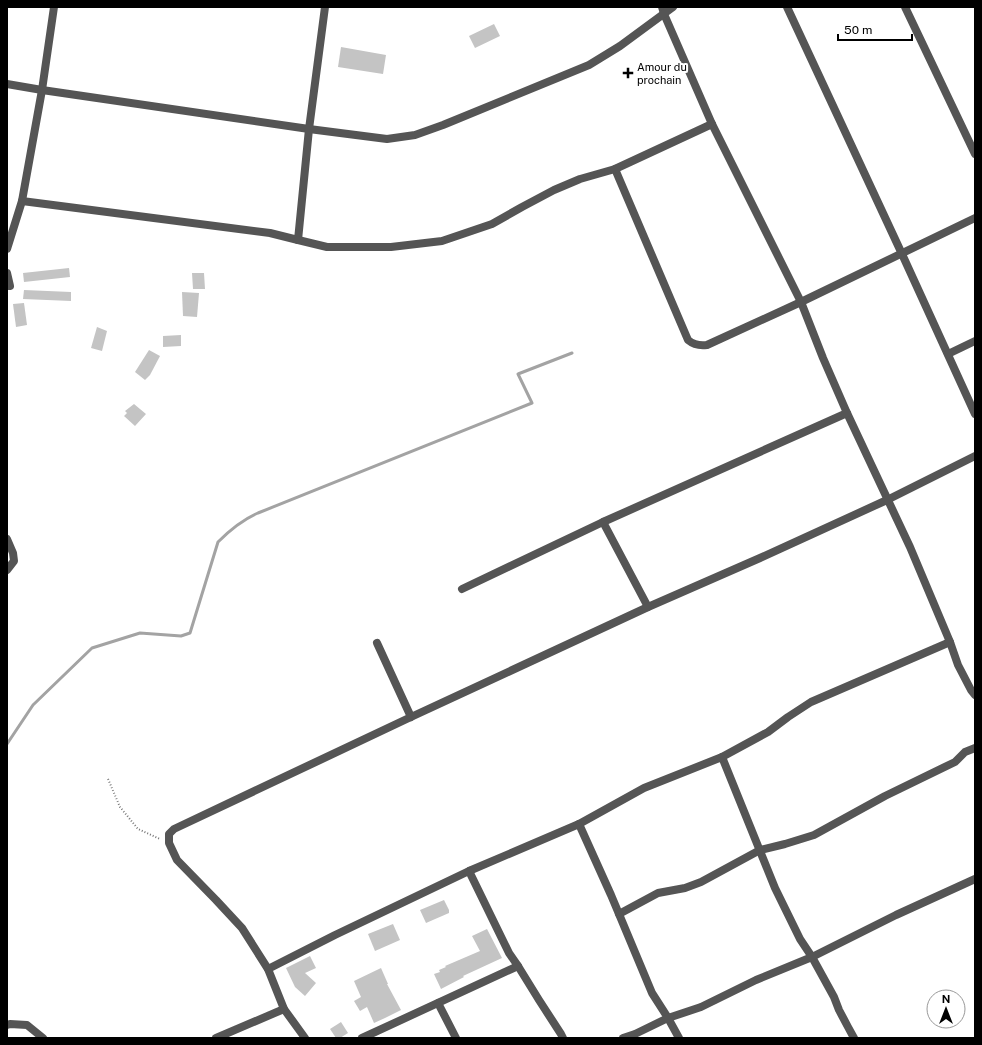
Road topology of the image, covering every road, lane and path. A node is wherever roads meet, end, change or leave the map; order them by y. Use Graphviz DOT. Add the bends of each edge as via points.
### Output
graph roads {
  1 [pos="54,7"];
  2 [pos="325,7"];
  3 [pos="673,7"];
  4 [pos="787,7"];
  5 [pos="904,7"];
  6 [pos="663,11"];
  7 [pos="7,84"];
  8 [pos="42,90"];
  9 [pos="712,124"];
  10 [pos="309,129"];
  11 [pos="975,154"];
  12 [pos="615,169"];
  13 [pos="22,202"];
  14 [pos="975,218"];
  15 [pos="298,240"];
  16 [pos="7,249"];
  17 [pos="902,254"];
  18 [pos="7,273"];
  19 [pos="10,286"];
  20 [pos="801,302"];
  21 [pos="975,341"];
  22 [pos="948,354"];
  23 [pos="847,413"];
  24 [pos="975,414"];
  25 [pos="975,456"];
  26 [pos="887,500"];
  27 [pos="603,522"];
  28 [pos="7,539"];
  29 [pos="7,570"];
  30 [pos="462,589"];
  31 [pos="648,607"];
  32 [pos="950,642"];
  33 [pos="377,643"];
  34 [pos="975,695"];
  35 [pos="411,717"];
  36 [pos="975,748"];
  37 [pos="722,757"];
  38 [pos="108,779"];
  39 [pos="579,824"];
  40 [pos="168,843"];
  41 [pos="760,850"];
  42 [pos="468,871"];
  43 [pos="975,879"];
  44 [pos="619,914"];
  45 [pos="812,957"];
  46 [pos="518,966"];
  47 [pos="268,969"];
  48 [pos="438,1002"];
  49 [pos="284,1009"];
  50 [pos="668,1018"];
  51 [pos="7,1025"];
  52 [pos="43,1038"];
  53 [pos="216,1038"];
  54 [pos="305,1038"];
  55 [pos="362,1038"];
  56 [pos="456,1038"];
  57 [pos="563,1038"];
  58 [pos="623,1038"];
  59 [pos="679,1038"];
  60 [pos="854,1038"];
  1 -- 8 [label="street"];
  2 -- 10 [label="street"];
  3 -- 6 [label="street"];
  4 -- 17 [label="street"];
  5 -- 11 [label="street"];
  6 -- 9 [label="street"];
  6 -- 10 [label="street" via="620,46 589,65 415,135 387,139"];
  7 -- 8 [label="street"];
  8 -- 10 [label="street"];
  8 -- 13 [label="street"];
  9 -- 12 [label="street"];
  9 -- 20 [label="street"];
  10 -- 15 [label="street"];
  12 -- 15 [label="street" via="580,179 554,190 492,224 442,241 391,247 327,247"];
  12 -- 20 [label="street" via="688,340 692,343 707,345"];
  13 -- 15 [label="street" via="270,233"];
  13 -- 16 [label="street"];
  14 -- 17 [label="street"];
  17 -- 20 [label="street"];
  17 -- 22 [label="street"];
  18 -- 19 [label="street"];
  20 -- 23 [label="street"];
  21 -- 22 [label="street"];
  22 -- 24 [label="street"];
  23 -- 26 [label="street"];
  23 -- 27 [label="street"];
  25 -- 26 [label="street"];
  26 -- 31 [label="street"];
  26 -- 32 [label="street"];
  27 -- 30 [label="street"];
  27 -- 31 [label="street"];
  28 -- 29 [label="street" via="14,561"];
  31 -- 35 [label="street"];
  32 -- 34 [label="street" via="958,664"];
  32 -- 37 [label="street" via="811,702 768,732"];
  33 -- 35 [label="street"];
  35 -- 40 [label="street" via="174,829 169,834"];
  36 -- 41 [label="street" via="965,752 955,762 814,835"];
  37 -- 39 [label="street" via="644,788"];
  37 -- 41 [label="street"];
  38 -- 40 [label="path" via="120,807 138,829"];
  39 -- 42 [label="street"];
  39 -- 44 [label="street"];
  40 -- 47 [label="street" via="177,860 242,928"];
  41 -- 44 [label="street" via="701,882 658,893"];
  41 -- 45 [label="street" via="778,894 800,939"];
  42 -- 46 [label="street"];
  42 -- 47 [label="street"];
  43 -- 45 [label="street" via="903,911"];
  44 -- 50 [label="street" via="652,993"];
  45 -- 50 [label="street" via="756,980 701,1007"];
  45 -- 60 [label="street"];
  46 -- 48 [label="street"];
  46 -- 57 [label="street"];
  47 -- 49 [label="street"];
  48 -- 55 [label="street"];
  48 -- 56 [label="street"];
  49 -- 53 [label="street"];
  49 -- 54 [label="street"];
  50 -- 58 [label="street"];
  50 -- 59 [label="street"];
  51 -- 52 [label="street" via="27,1025"];
}
